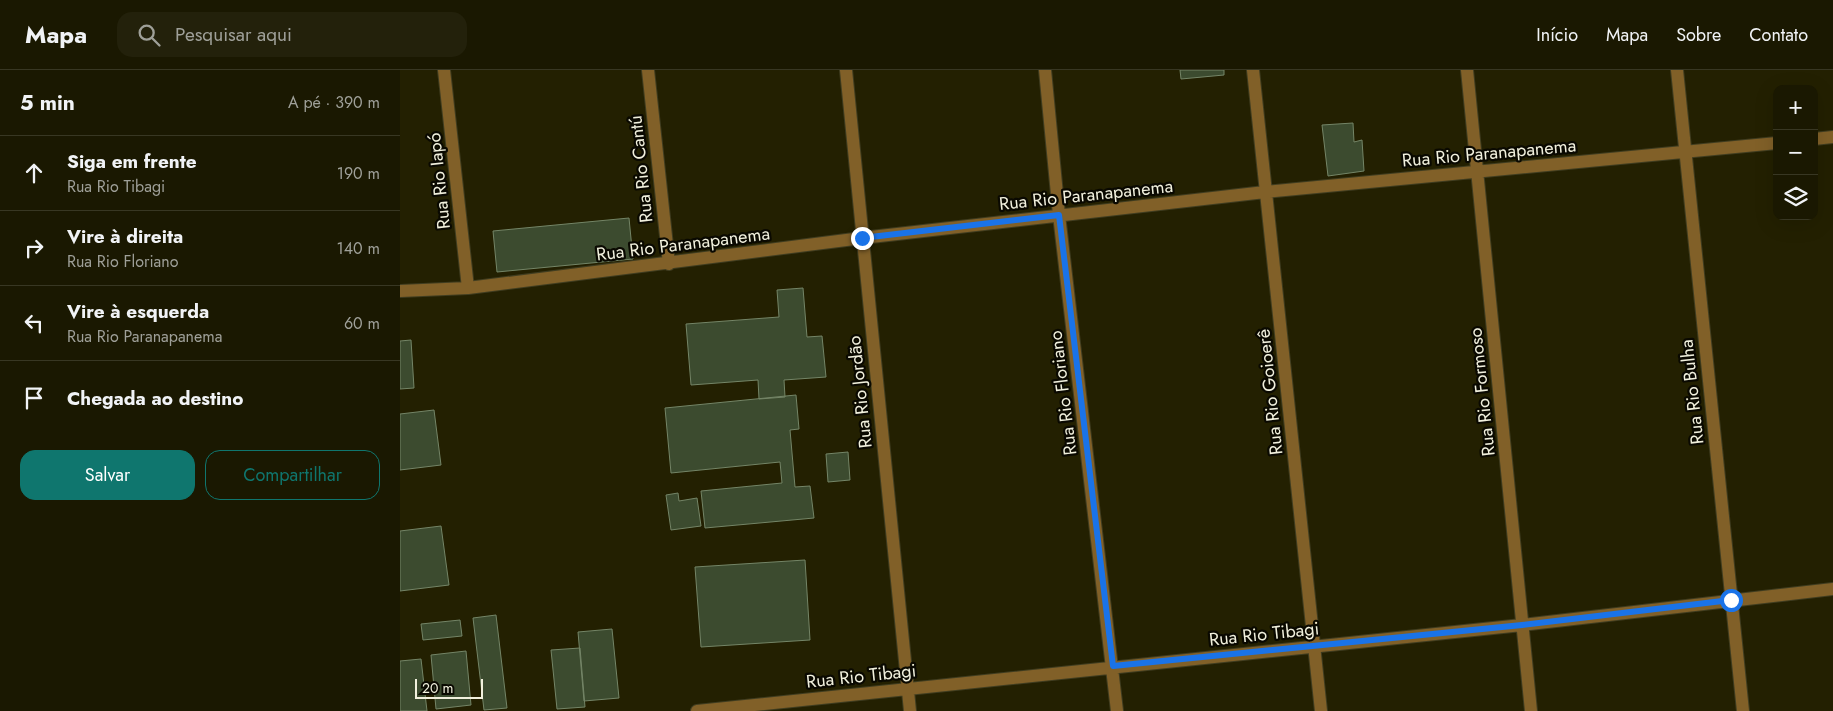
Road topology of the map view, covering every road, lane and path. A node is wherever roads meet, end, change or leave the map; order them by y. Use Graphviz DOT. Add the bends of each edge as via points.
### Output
graph roads {
  1 [pos="444,70"];
  2 [pos="648,70"];
  3 [pos="846,70"];
  4 [pos="1045,70"];
  5 [pos="1253,70"];
  6 [pos="1467,70"];
  7 [pos="1677,70"];
  8 [pos="1833,137"];
  9 [pos="1818,139"];
  10 [pos="1773,143"];
  11 [pos="1684,153"];
  12 [pos="1477,171"];
  13 [pos="1265,192"];
  14 [pos="1059,215"];
  15 [pos="862,238"];
  16 [pos="669,264"];
  17 [pos="468,288"];
  18 [pos="400,292"];
  19 [pos="1833,589"];
  20 [pos="1731,600"];
  21 [pos="1522,625"];
  22 [pos="1315,646"];
  23 [pos="1113,666"];
  24 [pos="907,688"];
  25 [pos="705,711"];
  26 [pos="910,711"];
  27 [pos="1117,711"];
  28 [pos="1321,711"];
  29 [pos="1531,711"];
  30 [pos="1744,711"];
  1 -- 17 [label="street, Rua Rio Iapó"];
  2 -- 16 [label="street, Rua Rio Cantú"];
  3 -- 15 [label="street, Rua Rio Jordão"];
  4 -- 14 [label="street, Rua Rio Floriano"];
  5 -- 13 [label="street, Rua Rio Goioerê"];
  6 -- 12 [label="street, Rua Rio Formoso"];
  7 -- 11 [label="street, Rua Rio Bulha"];
  8 -- 9 [label="street"];
  10 -- 11 [label="street, Rua Rio Paranapanema"];
  11 -- 12 [label="street, Rua Rio Paranapanema"];
  11 -- 20 [label="street, Rua Rio Bulha"];
  12 -- 13 [label="street, Rua Rio Paranapanema"];
  12 -- 21 [label="street, Rua Rio Formoso"];
  13 -- 14 [label="street, Rua Rio Paranapanema"];
  13 -- 22 [label="street, Rua Rio Goioerê"];
  14 -- 15 [label="street, Rua Rio Paranapanema"];
  14 -- 23 [label="street, Rua Rio Floriano"];
  15 -- 16 [label="street, Rua Rio Paranapanema"];
  15 -- 24 [label="street, Rua Rio Jordão"];
  16 -- 17 [label="street, Rua Rio Paranapanema"];
  17 -- 18 [label="street, Rua Rio Paranapanema"];
  19 -- 20 [label="street, Rua Rio Tibagi"];
  20 -- 21 [label="street, Rua Rio Tibagi"];
  20 -- 30 [label="street, Rua Rio Bulha"];
  21 -- 22 [label="street, Rua Rio Tibagi"];
  21 -- 29 [label="street, Rua Rio Formoso"];
  22 -- 23 [label="street, Rua Rio Tibagi"];
  22 -- 28 [label="street, Rua Rio Goioerê"];
  23 -- 24 [label="street, Rua Rio Tibagi"];
  23 -- 27 [label="street, Rua Rio Floriano"];
  24 -- 25 [label="street, Rua Rio Tibagi"];
  24 -- 26 [label="street, Rua Rio Jordão"];
}
